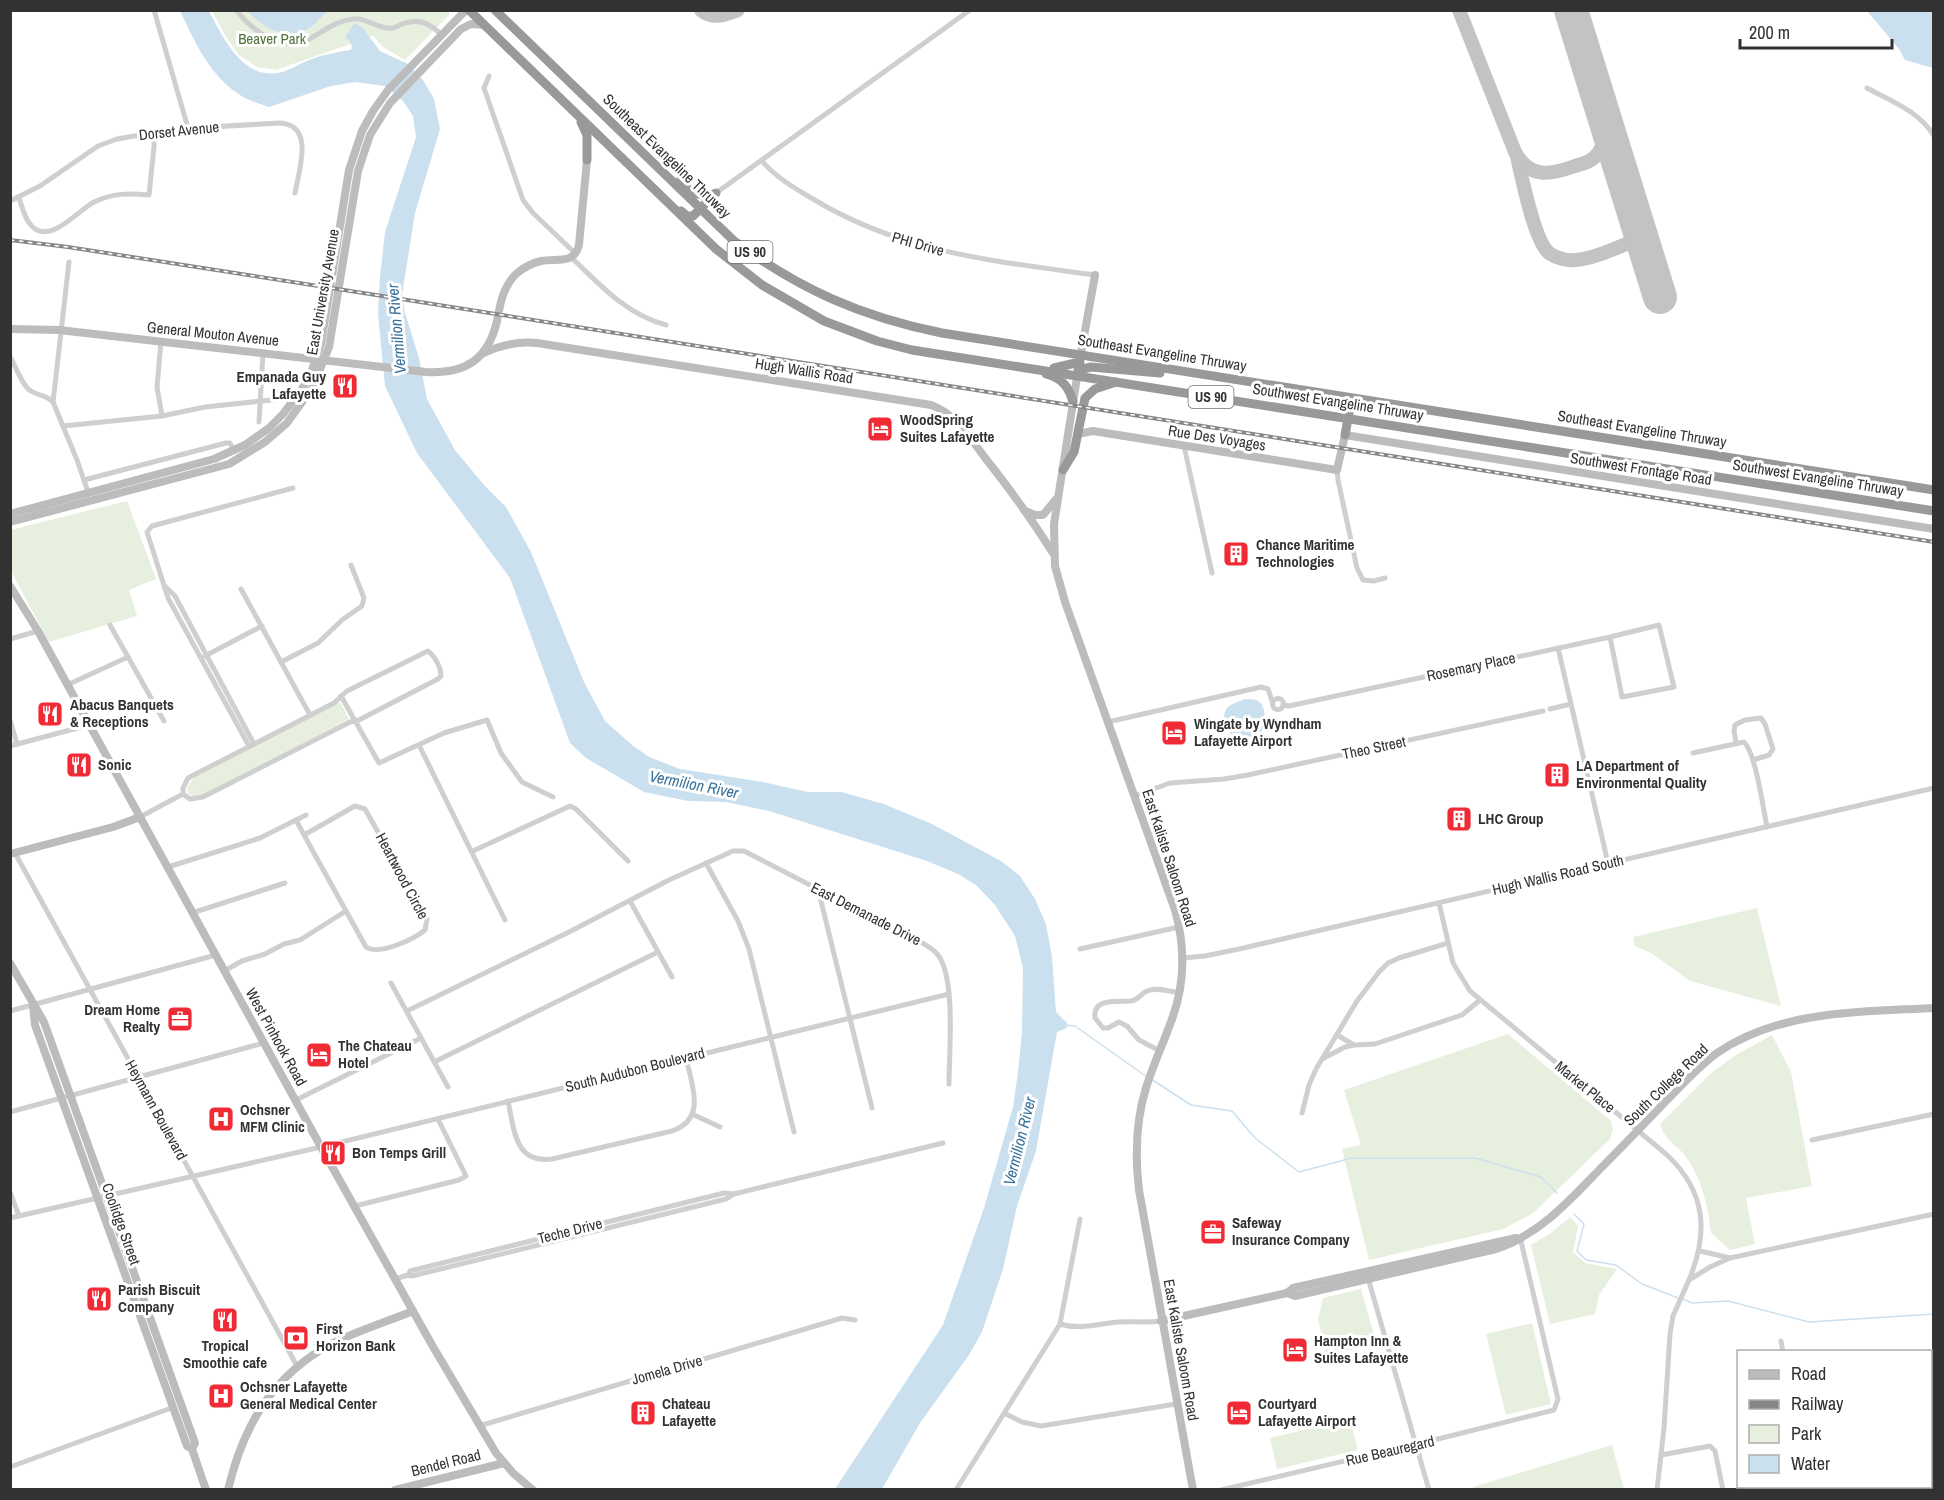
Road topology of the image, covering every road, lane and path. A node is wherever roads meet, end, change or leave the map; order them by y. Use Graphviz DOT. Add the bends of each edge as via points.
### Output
graph roads {
  1 [pos="154,10"];
  2 [pos="236,10"];
  3 [pos="468,10"];
  4 [pos="495,10"];
  5 [pos="503,10"];
  6 [pos="970,10"];
  7 [pos="507,22"];
  8 [pos="485,25"];
  9 [pos="442,36"];
  10 [pos="489,76"];
  11 [pos="1866,88"];
  12 [pos="568,107"];
  13 [pos="188,128"];
  14 [pos="153,132"];
  15 [pos="1934,136"];
  16 [pos="610,147"];
  17 [pos="587,160"];
  18 [pos="762,161"];
  19 [pos="655,165"];
  20 [pos="295,193"];
  21 [pos="716,193"];
  22 [pos="686,195"];
  23 [pos="19,198"];
  24 [pos="349,198"];
  25 [pos="10,201"];
  26 [pos="671,204"];
  27 [pos="700,209"];
  28 [pos="574,256"];
  29 [pos="69,262"];
  30 [pos="1095,276"];
  31 [pos="666,325"];
  32 [pos="10,329"];
  33 [pos="60,330"];
  34 [pos="494,333"];
  35 [pos="161,342"];
  36 [pos="508,345"];
  37 [pos="263,352"];
  38 [pos="483,354"];
  39 [pos="10,357"];
  40 [pos="320,359"];
  41 [pos="1012,366"];
  42 [pos="1079,366"];
  43 [pos="1196,374"];
  44 [pos="1118,382"];
  45 [pos="281,399"];
  46 [pos="260,400"];
  47 [pos="53,402"];
  48 [pos="1073,402"];
  49 [pos="1377,402"];
  50 [pos="162,416"];
  51 [pos="1347,418"];
  52 [pos="259,422"];
  53 [pos="1080,422"];
  54 [pos="1369,422"];
  55 [pos="63,426"];
  56 [pos="1093,431"];
  57 [pos="1078,434"];
  58 [pos="1345,435"];
  59 [pos="1184,446"];
  60 [pos="234,451"];
  61 [pos="238,459"];
  62 [pos="1063,470"];
  63 [pos="1337,470"];
  64 [pos="84,480"];
  65 [pos="293,488"];
  66 [pos="1934,490"];
  67 [pos="88,492"];
  68 [pos="1059,496"];
  69 [pos="90,501"];
  70 [pos="1026,510"];
  71 [pos="1934,510"];
  72 [pos="10,514"];
  73 [pos="10,522"];
  74 [pos="1934,529"];
  75 [pos="1053,553"];
  76 [pos="351,565"];
  77 [pos="1212,573"];
  78 [pos="1385,579"];
  79 [pos="10,586"];
  80 [pos="242,589"];
  81 [pos="110,625"];
  82 [pos="262,626"];
  83 [pos="38,631"];
  84 [pos="1610,637"];
  85 [pos="10,639"];
  86 [pos="1558,648"];
  87 [pos="204,656"];
  88 [pos="128,657"];
  89 [pos="281,662"];
  90 [pos="67,685"];
  91 [pos="341,696"];
  92 [pos="1571,704"];
  93 [pos="1550,709"];
  94 [pos="1543,711"];
  95 [pos="310,715"];
  96 [pos="10,720"];
  97 [pos="164,721"];
  98 [pos="355,721"];
  99 [pos="1108,722"];
  100 [pos="89,725"];
  101 [pos="1736,742"];
  102 [pos="14,745"];
  103 [pos="252,745"];
  104 [pos="419,745"];
  105 [pos="1693,753"];
  106 [pos="1753,760"];
  107 [pos="1934,788"];
  108 [pos="183,794"];
  109 [pos="1134,796"];
  110 [pos="553,797"];
  111 [pos="306,815"];
  112 [pos="140,817"];
  113 [pos="296,820"];
  114 [pos="1767,827"];
  115 [pos="304,835"];
  116 [pos="473,851"];
  117 [pos="13,853"];
  118 [pos="628,861"];
  119 [pos="706,863"];
  120 [pos="1608,863"];
  121 [pos="168,867"];
  122 [pos="285,883"];
  123 [pos="818,890"];
  124 [pos="630,901"];
  125 [pos="1439,903"];
  126 [pos="346,911"];
  127 [pos="192,913"];
  128 [pos="505,920"];
  129 [pos="1179,927"];
  130 [pos="1448,943"];
  131 [pos="1080,949"];
  132 [pos="658,952"];
  133 [pos="216,955"];
  134 [pos="1183,958"];
  135 [pos="10,963"];
  136 [pos="224,971"];
  137 [pos="672,977"];
  138 [pos="391,983"];
  139 [pos="89,989"];
  140 [pos="1180,993"];
  141 [pos="949,994"];
  142 [pos="1480,1000"];
  143 [pos="33,1005"];
  144 [pos="1934,1008"];
  145 [pos="10,1011"];
  146 [pos="407,1011"];
  147 [pos="850,1018"];
  148 [pos="1336,1035"];
  149 [pos="771,1037"];
  150 [pos="421,1038"];
  151 [pos="264,1043"];
  152 [pos="1354,1045"];
  153 [pos="1160,1051"];
  154 [pos="686,1058"];
  155 [pos="1323,1059"];
  156 [pos="434,1062"];
  157 [pos="138,1077"];
  158 [pos="950,1084"];
  159 [pos="448,1087"];
  160 [pos="71,1096"];
  161 [pos="62,1098"];
  162 [pos="296,1100"];
  163 [pos="508,1101"];
  164 [pos="872,1108"];
  165 [pos="10,1112"];
  166 [pos="1302,1113"];
  167 [pos="692,1114"];
  168 [pos="1934,1114"];
  169 [pos="438,1119"];
  170 [pos="720,1127"];
  171 [pos="1638,1130"];
  172 [pos="794,1132"];
  173 [pos="1812,1140"];
  174 [pos="943,1143"];
  175 [pos="321,1148"];
  176 [pos="192,1176"];
  177 [pos="10,1192"];
  178 [pos="102,1197"];
  179 [pos="354,1206"];
  180 [pos="1934,1214"];
  181 [pos="19,1216"];
  182 [pos="10,1218"];
  183 [pos="1080,1219"];
  184 [pos="1520,1237"];
  185 [pos="1700,1251"];
  186 [pos="1730,1258"];
  187 [pos="1367,1275"];
  188 [pos="395,1279"];
  189 [pos="1688,1282"];
  190 [pos="412,1311"];
  191 [pos="855,1320"];
  192 [pos="1161,1321"];
  193 [pos="1059,1324"];
  194 [pos="1781,1341"];
  195 [pos="1783,1350"];
  196 [pos="297,1366"];
  197 [pos="182,1404"];
  198 [pos="1176,1404"];
  199 [pos="173,1407"];
  200 [pos="1004,1413"];
  201 [pos="479,1426"];
  202 [pos="1415,1445"];
  203 [pos="192,1449"];
  204 [pos="1661,1455"];
  205 [pos="504,1463"];
  206 [pos="10,1467"];
  207 [pos="202,1480"];
  208 [pos="230,1480"];
  209 [pos="206,1490"];
  210 [pos="212,1490"];
  211 [pos="221,1490"];
  212 [pos="228,1490"];
  213 [pos="395,1490"];
  214 [pos="533,1490"];
  215 [pos="956,1490"];
  216 [pos="1193,1490"];
  217 [pos="1221,1490"];
  218 [pos="1429,1490"];
  219 [pos="1657,1490"];
  220 [pos="1723,1490"];
  1 -- 13 [label="street"];
  2 -- 9 [label="street" via="254,27 281,43 302,42 339,22 358,19 385,28 415,20 433,27"];
  3 -- 8 [label="highway, US 90"];
  3 -- 9 [label="main road, East University Avenue"];
  4 -- 7 [label="highway, Southeast Evangeline Thruway / US 90"];
  5 -- 7 [label="main road"];
  6 -- 18 [label="street"];
  7 -- 19 [label="highway, Southeast Evangeline Thruway / US 90"];
  8 -- 12 [label="highway, US 90"];
  8 -- 24 [label="main road, East University Avenue" via="466,26 395,97 362,155"];
  9 -- 24 [label="main road, East University Avenue" via="388,90 373,111 349,170"];
  10 -- 28 [label="street" via="484,88 524,200"];
  11 -- 15 [label="street" via="1914,114"];
  12 -- 16 [label="highway, Southwest Evangeline Thruway / US 90"];
  12 -- 17 [label="highway" via="585,129"];
  13 -- 14 [label="street, Dorset Avenue"];
  13 -- 20 [label="street, Dorset Avenue" via="280,123 293,126 302,140"];
  14 -- 23 [label="street, Dorset Avenue" via="98,146"];
  14 -- 23 [label="street" via="149,195 109,196 50,231 30,225"];
  16 -- 17 [label="highway" via="601,143 593,146"];
  16 -- 26 [label="highway, Southwest Evangeline Thruway / US 90"];
  17 -- 28 [label="main road" via="579,245"];
  18 -- 21 [label="street"];
  18 -- 30 [label="street, PHI Drive" via="826,207 885,235 954,254"];
  19 -- 21 [label="highway" via="697,194"];
  19 -- 22 [label="highway, Southeast Evangeline Thruway / US 90"];
  21 -- 27 [label="highway"];
  22 -- 26 [label="highway" via="686,205"];
  22 -- 27 [label="highway, Southeast Evangeline Thruway / US 90"];
  23 -- 25 [label="street, Dorset Avenue"];
  24 -- 40 [label="main road, East University Avenue"];
  26 -- 27 [label="highway" via="689,216"];
  26 -- 41 [label="highway, Southwest Evangeline Thruway / US 90" via="742,271 824,321 894,346"];
  27 -- 42 [label="highway, Southeast Evangeline Thruway / US 90" via="764,262 843,305 885,320"];
  28 -- 31 [label="street" via="624,305 648,320"];
  28 -- 34 [label="main road" via="531,264 516,274 503,294"];
  29 -- 33 [label="street"];
  30 -- 42 [label="main road, East Kaliste Saloom Road"];
  32 -- 33 [label="main road, General Mouton Avenue"];
  33 -- 35 [label="main road, General Mouton Avenue"];
  33 -- 47 [label="street"];
  34 -- 36 [label="main road"];
  34 -- 38 [label="main road"];
  35 -- 37 [label="main road, General Mouton Avenue"];
  35 -- 50 [label="street" via="157,387"];
  36 -- 38 [label="main road, Hugh Wallis Road"];
  36 -- 70 [label="main road, Hugh Wallis Road" via="537,343 931,405 950,415"];
  37 -- 40 [label="main road, General Mouton Avenue"];
  37 -- 46 [label="street"];
  38 -- 40 [label="main road, General Mouton Avenue" via="455,371 426,372"];
  39 -- 47 [label="street" via="27,388"];
  40 -- 60 [label="main road, East University Avenue" via="283,414"];
  40 -- 61 [label="main road, East University Avenue" via="313,387 287,423"];
  41 -- 42 [label="highway, Southwest Evangeline Thruway / US 90" via="1040,370"];
  41 -- 48 [label="highway" via="1053,376 1070,390"];
  42 -- 43 [label="highway, Southeast Evangeline Thruway / US 90"];
  42 -- 43 [label="highway"];
  42 -- 44 [label="highway, Southwest Evangeline Thruway / US 90"];
  42 -- 48 [label="main road, East Kaliste Saloom Road"];
  43 -- 49 [label="highway, Southeast Evangeline Thruway / US 90"];
  44 -- 51 [label="highway, Southwest Evangeline Thruway / US 90"];
  44 -- 53 [label="highway" via="1089,393"];
  45 -- 46 [label="street"];
  46 -- 50 [label="street"];
  46 -- 52 [label="street"];
  47 -- 55 [label="street"];
  48 -- 62 [label="main road, East Kaliste Saloom Road"];
  49 -- 51 [label="highway" via="1352,406"];
  49 -- 66 [label="highway, Southeast Evangeline Thruway / US 90"];
  50 -- 55 [label="street"];
  51 -- 54 [label="highway, Southwest Evangeline Thruway / US 90"];
  51 -- 58 [label="highway"];
  53 -- 56 [label="main road"];
  53 -- 57 [label="highway"];
  54 -- 58 [label="highway" via="1351,428"];
  54 -- 71 [label="highway, Southwest Evangeline Thruway / US 90"];
  55 -- 64 [label="street"];
  56 -- 57 [label="main road"];
  56 -- 59 [label="main road, Rue Des Voyages"];
  57 -- 62 [label="highway" via="1074,452"];
  58 -- 63 [label="main road"];
  58 -- 74 [label="main road, Southwest Frontage Road"];
  59 -- 63 [label="main road, Rue Des Voyages"];
  59 -- 77 [label="street"];
  60 -- 61 [label="main road"];
  60 -- 64 [label="street" via="228,443"];
  60 -- 67 [label="main road, East University Avenue"];
  61 -- 69 [label="main road, East University Avenue"];
  62 -- 68 [label="main road, East Kaliste Saloom Road"];
  63 -- 78 [label="street" via="1357,568 1363,580"];
  64 -- 67 [label="street"];
  65 -- 87 [label="street" via="150,527 147,535 168,598"];
  67 -- 69 [label="main road"];
  67 -- 72 [label="main road, East University Avenue"];
  68 -- 70 [label="main road" via="1043,514"];
  68 -- 75 [label="main road, East Kaliste Saloom Road"];
  69 -- 73 [label="main road, East University Avenue"];
  70 -- 75 [label="main road, Hugh Wallis Road"];
  75 -- 99 [label="main road, East Kaliste Saloom Road" via="1060,589"];
  76 -- 89 [label="street" via="364,598 362,606 318,642"];
  79 -- 83 [label="main road, West Pinhook Road"];
  80 -- 82 [label="street"];
  81 -- 88 [label="street"];
  82 -- 87 [label="street"];
  82 -- 89 [label="street"];
  83 -- 85 [label="street"];
  83 -- 90 [label="main road, West Pinhook Road"];
  84 -- 84 [label="street, Rosemary Place" via="1622,697 1674,687 1659,625"];
  84 -- 86 [label="street, Rosemary Place"];
  86 -- 92 [label="street"];
  86 -- 99 [label="street, Rosemary Place" via="1289,706 1279,698 1272,701 1268,689 1261,687"];
  87 -- 103 [label="street"];
  88 -- 90 [label="street"];
  88 -- 97 [label="street"];
  89 -- 95 [label="street"];
  90 -- 100 [label="main road, West Pinhook Road"];
  91 -- 95 [label="street"];
  91 -- 98 [label="street"];
  91 -- 98 [label="street" via="424,652 430,652 437,663 442,674 438,679"];
  92 -- 93 [label="street"];
  92 -- 120 [label="street"];
  94 -- 109 [label="street, Theo Street" via="1248,775 1170,783"];
  95 -- 103 [label="street"];
  96 -- 102 [label="street"];
  98 -- 104 [label="street" via="379,763"];
  98 -- 108 [label="street" via="203,797 190,799"];
  99 -- 109 [label="main road, East Kaliste Saloom Road"];
  100 -- 102 [label="street"];
  100 -- 112 [label="main road, West Pinhook Road"];
  101 -- 105 [label="street"];
  101 -- 106 [label="street" via="1744,742"];
  101 -- 106 [label="street" via="1735,725 1761,718 1773,749 1769,755"];
  103 -- 108 [label="street" via="188,778"];
  104 -- 110 [label="street" via="487,720 501,753 522,782"];
  104 -- 116 [label="street"];
  106 -- 114 [label="street"];
  107 -- 114 [label="street, Hugh Wallis Road South"];
  108 -- 112 [label="street"];
  109 -- 129 [label="main road, East Kaliste Saloom Road"];
  111 -- 113 [label="street"];
  112 -- 117 [label="main road"];
  112 -- 121 [label="main road, West Pinhook Road"];
  113 -- 115 [label="street, Heartwood Circle"];
  113 -- 121 [label="street" via="260,838"];
  114 -- 120 [label="street, Hugh Wallis Road South"];
  115 -- 126 [label="street, Heartwood Circle"];
  115 -- 126 [label="street, Heartwood Circle" via="352,807 366,809 427,919 427,927 395,946 372,951"];
  116 -- 118 [label="street" via="570,806"];
  116 -- 128 [label="street"];
  117 -- 139 [label="street, Heymann Boulevard"];
  119 -- 123 [label="street, East Demanade Drive" via="733,851 744,851"];
  119 -- 124 [label="street, East Demanade Drive"];
  119 -- 149 [label="street" via="746,939"];
  120 -- 125 [label="street, Hugh Wallis Road South"];
  121 -- 127 [label="main road, West Pinhook Road"];
  122 -- 127 [label="street"];
  123 -- 141 [label="street, East Demanade Drive" via="936,952"];
  123 -- 147 [label="street"];
  124 -- 132 [label="street"];
  124 -- 146 [label="street, East Demanade Drive"];
  125 -- 130 [label="street, Market Place"];
  125 -- 134 [label="street, Hugh Wallis Road South"];
  126 -- 136 [label="street" via="300,940"];
  127 -- 133 [label="main road, West Pinhook Road"];
  129 -- 131 [label="street"];
  129 -- 134 [label="main road, East Kaliste Saloom Road"];
  130 -- 142 [label="street, Market Place" via="1456,970"];
  130 -- 148 [label="street" via="1388,963"];
  132 -- 137 [label="street"];
  132 -- 156 [label="street"];
  133 -- 136 [label="main road, West Pinhook Road"];
  133 -- 139 [label="street"];
  134 -- 140 [label="main road, East Kaliste Saloom Road"];
  135 -- 143 [label="main road, Coolidge Street"];
  136 -- 151 [label="main road, West Pinhook Road"];
  138 -- 146 [label="street"];
  139 -- 143 [label="street"];
  139 -- 157 [label="street, Heymann Boulevard"];
  140 -- 153 [label="main road, East Kaliste Saloom Road"];
  140 -- 153 [label="street" via="1151,990 1134,1001 1105,1003 1094,1013 1103,1028 1124,1023 1140,1040"];
  141 -- 147 [label="street, South Audubon Boulevard"];
  141 -- 158 [label="street, East Demanade Drive"];
  142 -- 152 [label="street" via="1462,1015 1375,1044"];
  142 -- 171 [label="street, Market Place"];
  143 -- 145 [label="street"];
  143 -- 160 [label="main road, Coolidge Street" via="44,1022"];
  143 -- 161 [label="main road, Coolidge Street" via="35,1025"];
  144 -- 171 [label="main road, South College Road" via="1819,1016 1764,1029 1712,1058"];
  146 -- 150 [label="street"];
  147 -- 149 [label="street, South Audubon Boulevard"];
  147 -- 164 [label="street"];
  148 -- 152 [label="street"];
  148 -- 155 [label="street"];
  149 -- 154 [label="street, South Audubon Boulevard"];
  149 -- 172 [label="street"];
  150 -- 156 [label="street"];
  150 -- 162 [label="street"];
  151 -- 157 [label="street"];
  151 -- 162 [label="main road, West Pinhook Road"];
  152 -- 155 [label="street"];
  153 -- 192 [label="main road, East Kaliste Saloom Road" via="1145,1090 1137,1145 1138,1178"];
  154 -- 163 [label="street, South Audubon Boulevard"];
  154 -- 167 [label="street" via="694,1095"];
  155 -- 166 [label="street" via="1309,1085"];
  156 -- 159 [label="street"];
  157 -- 160 [label="street"];
  157 -- 176 [label="street, Heymann Boulevard"];
  160 -- 161 [label="street"];
  160 -- 178 [label="main road, Coolidge Street"];
  161 -- 165 [label="street"];
  161 -- 178 [label="main road, Coolidge Street"];
  162 -- 175 [label="main road, West Pinhook Road"];
  163 -- 167 [label="street" via="519,1145 530,1156 541,1159 672,1131"];
  163 -- 169 [label="street, South Audubon Boulevard"];
  167 -- 170 [label="street"];
  168 -- 173 [label="street"];
  169 -- 175 [label="street, South Audubon Boulevard"];
  169 -- 179 [label="street" via="466,1176"];
  171 -- 184 [label="main road, South College Road" via="1556,1213"];
  171 -- 185 [label="street, Market Place" via="1677,1164 1690,1183 1701,1217"];
  174 -- 188 [label="street, Teche Drive"];
  175 -- 176 [label="street, South Audubon Boulevard"];
  175 -- 179 [label="main road, West Pinhook Road"];
  176 -- 178 [label="street, South Audubon Boulevard"];
  176 -- 196 [label="street, Heymann Boulevard"];
  177 -- 181 [label="street"];
  178 -- 181 [label="street, South Audubon Boulevard"];
  178 -- 197 [label="main road, Coolidge Street"];
  178 -- 199 [label="main road, Coolidge Street"];
  179 -- 188 [label="main road, West Pinhook Road"];
  180 -- 186 [label="street"];
  181 -- 182 [label="street, South Audubon Boulevard"];
  183 -- 193 [label="street"];
  184 -- 187 [label="main road, South College Road" via="1496,1249"];
  184 -- 202 [label="street, Rue Beauregard" via="1550,1360 1558,1399 1556,1408"];
  185 -- 186 [label="street"];
  185 -- 189 [label="street, Market Place"];
  186 -- 189 [label="street"];
  187 -- 192 [label="main road, South College Road" via="1295,1296 1287,1293"];
  187 -- 202 [label="street"];
  188 -- 190 [label="main road, West Pinhook Road"];
  189 -- 204 [label="street, Market Place" via="1670,1334"];
  190 -- 196 [label="main road" via="333,1344"];
  190 -- 201 [label="main road, West Pinhook Road"];
  191 -- 201 [label="street, Jomela Drive" via="842,1318"];
  192 -- 193 [label="street, South College Road"];
  192 -- 198 [label="main road, East Kaliste Saloom Road"];
  193 -- 200 [label="street"];
  194 -- 195 [label="street"];
  196 -- 208 [label="main road" via="266,1399 251,1422"];
  197 -- 199 [label="street"];
  197 -- 203 [label="main road, Coolidge Street" via="195,1443"];
  198 -- 200 [label="street" via="1041,1426"];
  198 -- 216 [label="main road, East Kaliste Saloom Road"];
  199 -- 203 [label="main road, Coolidge Street" via="187,1446"];
  199 -- 206 [label="street"];
  200 -- 215 [label="street"];
  201 -- 205 [label="main road, West Pinhook Road"];
  202 -- 217 [label="street, Rue Beauregard"];
  202 -- 218 [label="street"];
  203 -- 207 [label="main road, Coolidge Street"];
  204 -- 219 [label="street, Market Place"];
  204 -- 220 [label="street" via="1710,1446 1715,1451"];
  205 -- 213 [label="main road, Bendel Road"];
  205 -- 214 [label="main road, West Pinhook Road"];
  207 -- 209 [label="main road, Coolidge Street"];
  207 -- 210 [label="main road"];
  208 -- 211 [label="main road"];
  208 -- 212 [label="main road"];
}
